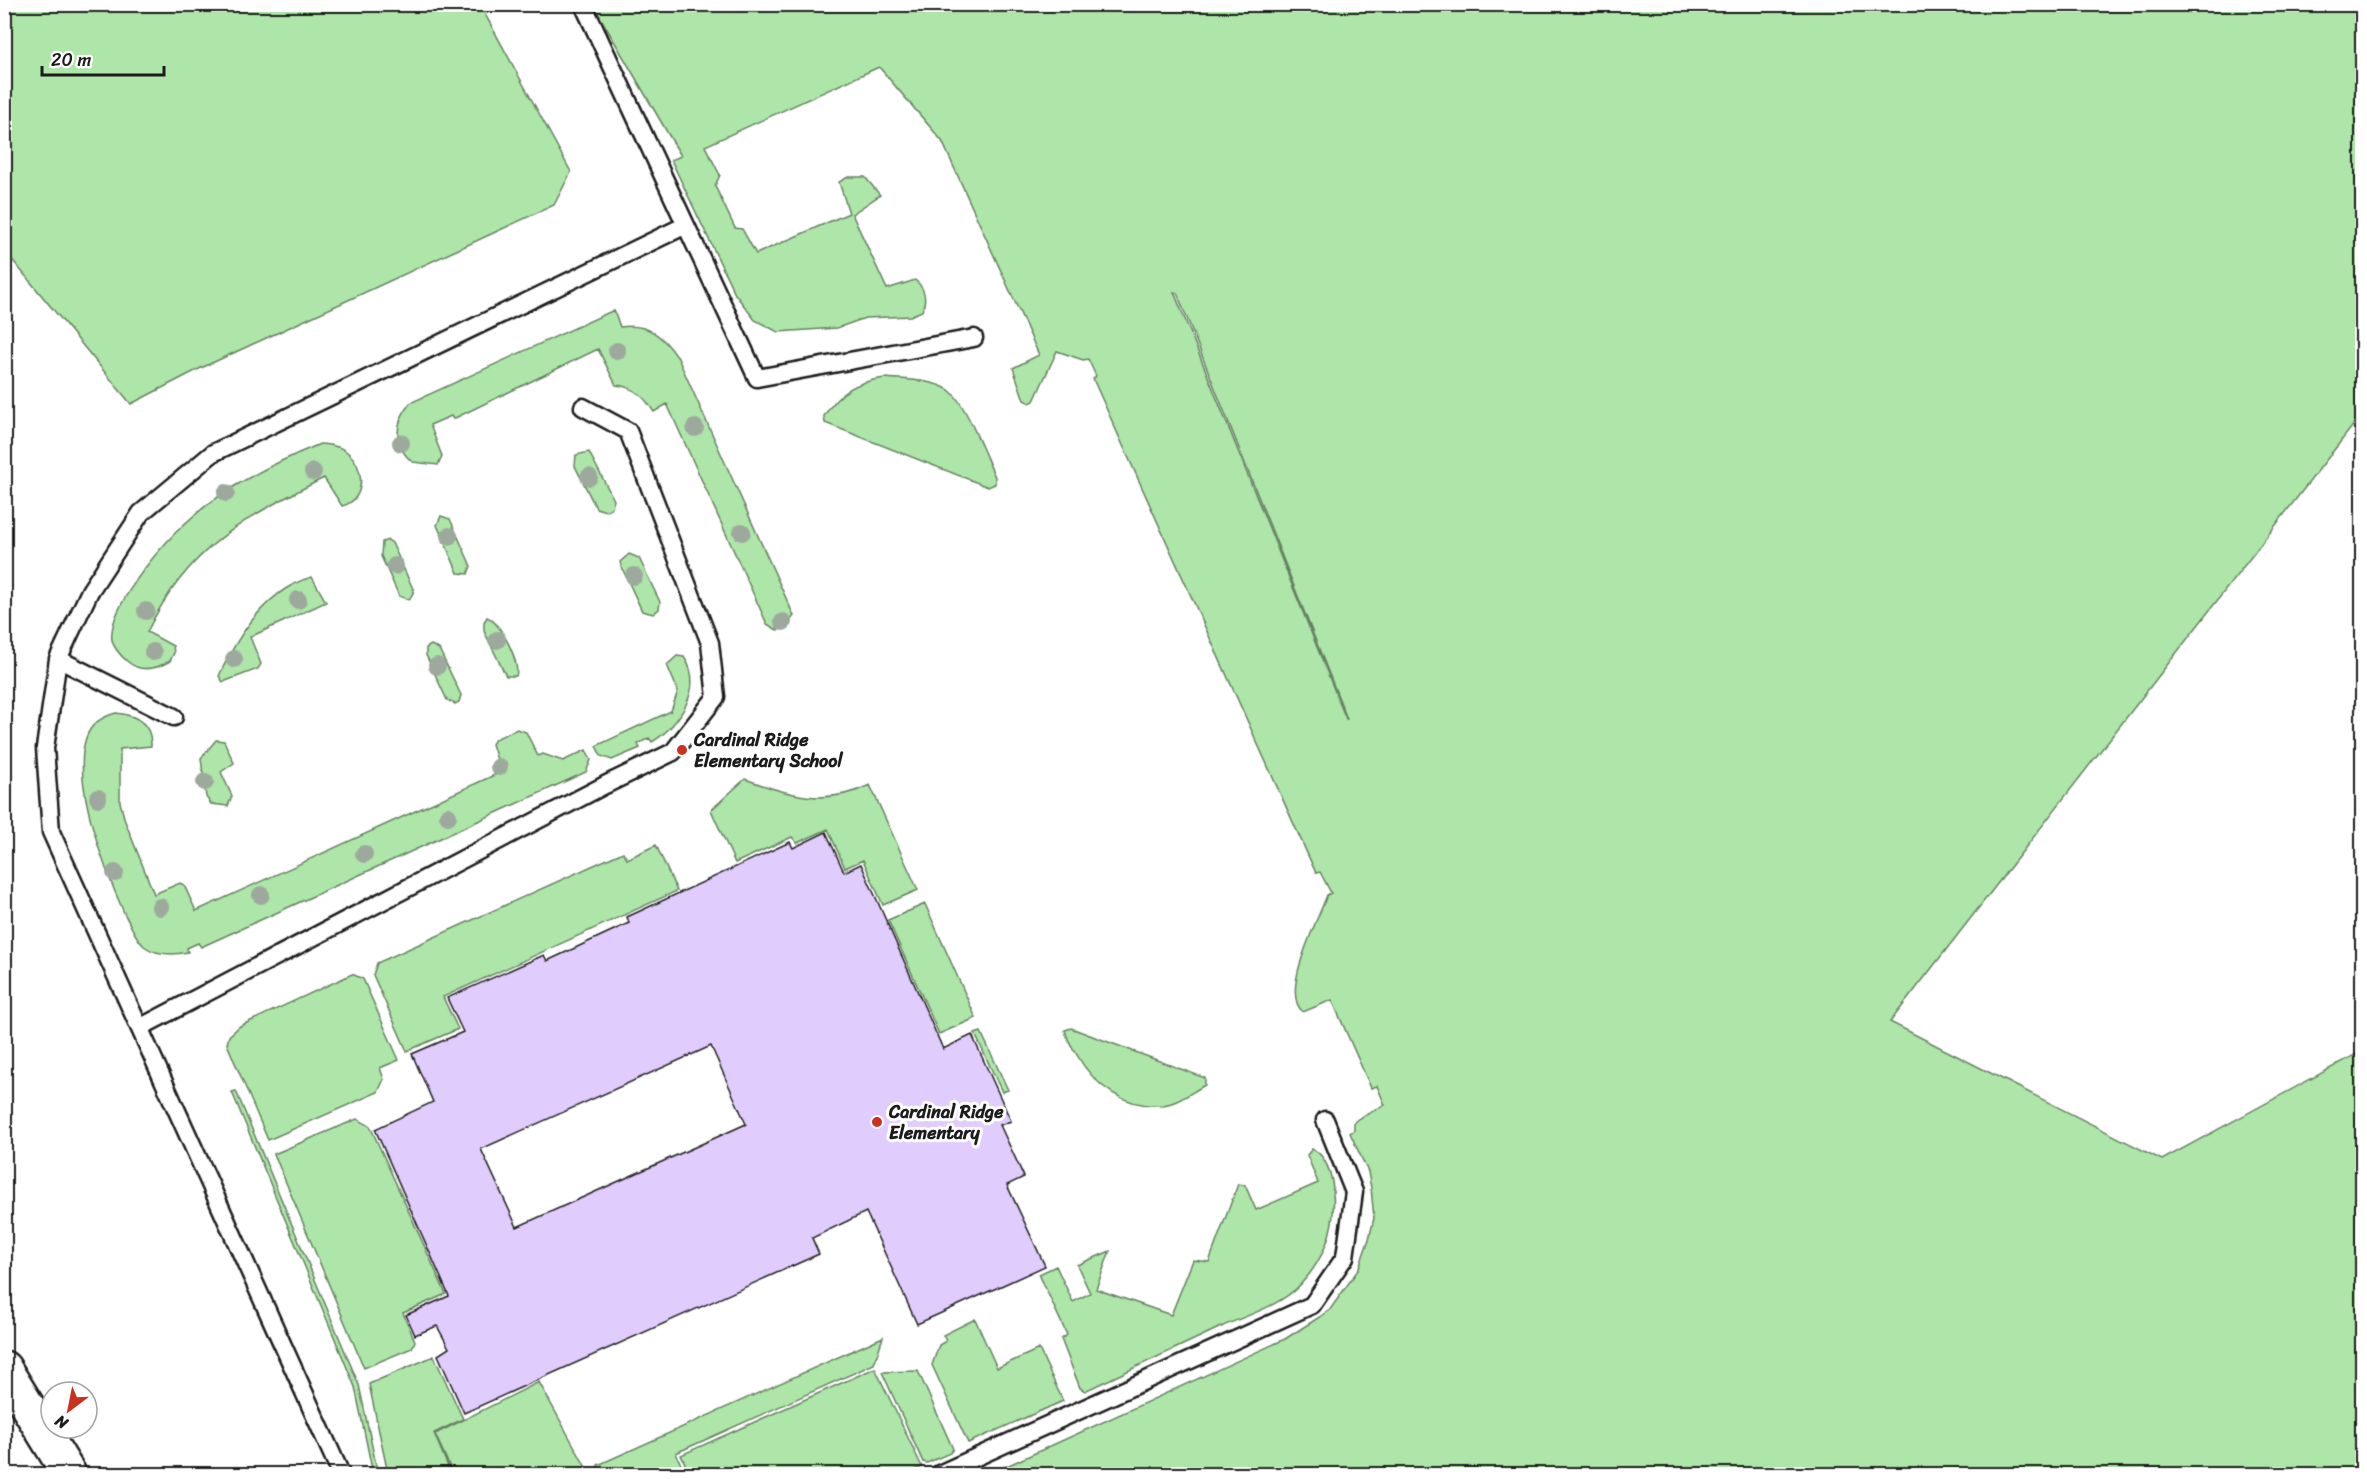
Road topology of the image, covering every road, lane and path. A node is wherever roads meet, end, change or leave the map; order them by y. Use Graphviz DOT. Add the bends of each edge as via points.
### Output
graph roads {
  1 [pos="583,4"];
  2 [pos="684,225"];
  3 [pos="974,338"];
  4 [pos="583,407"];
  5 [pos="58,659"];
  6 [pos="174,717"];
  7 [pos="141,1027"];
  8 [pos="1325,1120"];
  9 [pos="4,1368"];
  10 [pos="69,1474"];
  11 [pos="340,1474"];
  12 [pos="939,1474"];
  1 -- 2 [label="lane"];
  2 -- 3 [label="lane" via="757,378"];
  2 -- 5 [label="lane" via="213,453 141,513 90,591"];
  4 -- 7 [label="lane" via="627,431 710,643 716,698 673,752"];
  5 -- 6 [label="lane"];
  5 -- 7 [label="lane" via="45,748 51,832"];
  7 -- 11 [label="lane"];
  8 -- 12 [label="lane" via="1354,1192 1345,1257 1312,1305"];
  9 -- 10 [label="main road"];
}
